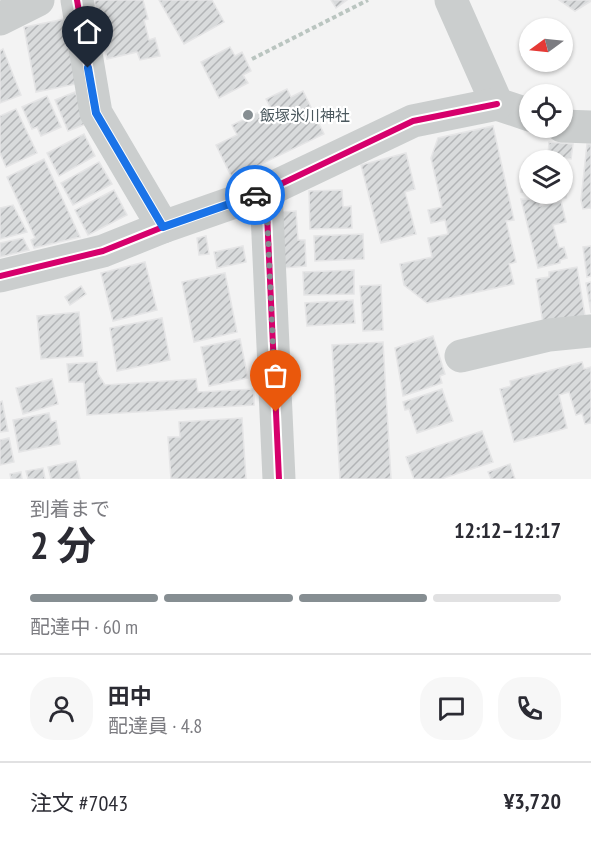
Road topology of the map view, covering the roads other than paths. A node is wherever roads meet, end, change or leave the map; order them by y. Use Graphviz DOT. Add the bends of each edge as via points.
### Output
graph roads {
  1 [pos="38,0"];
  2 [pos="76,0"];
  3 [pos="451,0"];
  4 [pos="0,19"];
  5 [pos="497,104"];
  6 [pos="519,111"];
  7 [pos="573,127"];
  8 [pos="591,128"];
  9 [pos="266,191"];
  10 [pos="163,227"];
  11 [pos="0,276"];
  12 [pos="591,331"];
  13 [pos="461,356"];
  14 [pos="279,479"];
  1 -- 4 [label="street"];
  2 -- 10 [label="street" via="96,113"];
  3 -- 5 [label="street"];
  5 -- 6 [label="street"];
  5 -- 9 [label="street" via="413,121"];
  7 -- 8 [label="street"];
  9 -- 10 [label="street"];
  9 -- 14 [label="street"];
  10 -- 11 [label="street" via="102,251"];
  12 -- 13 [label="street" via="549,334"];
}
